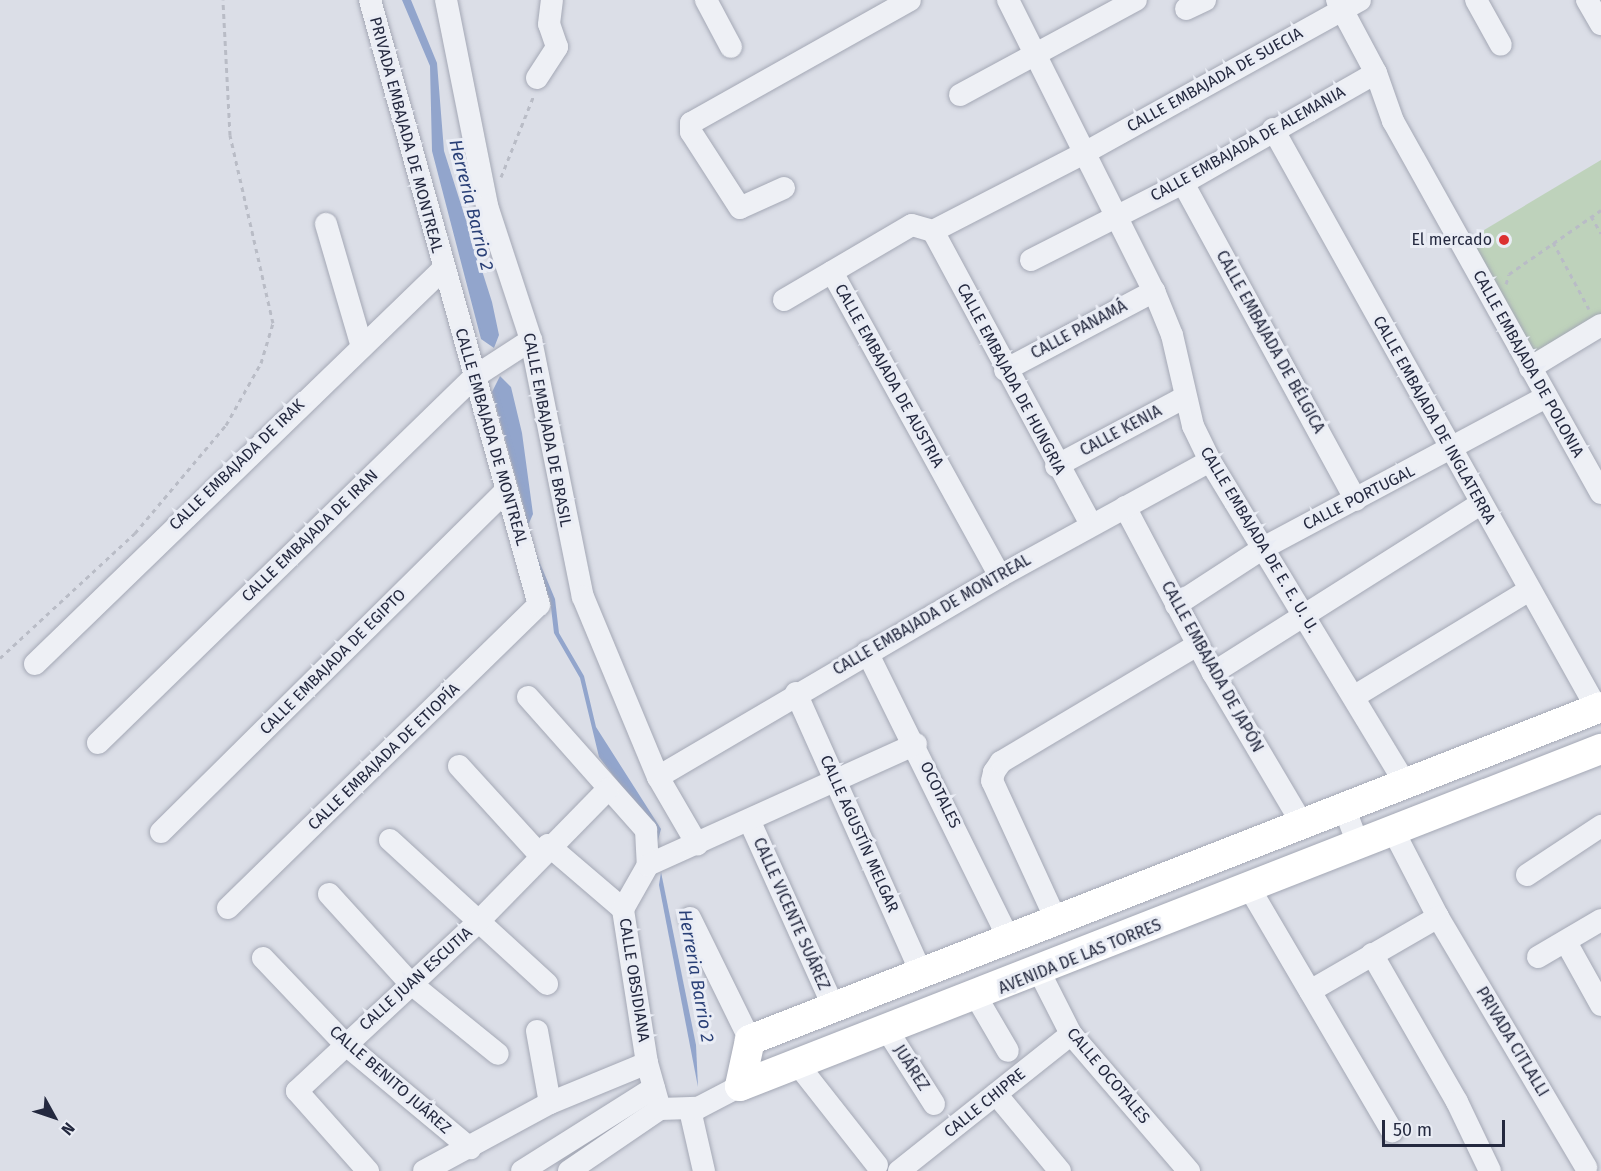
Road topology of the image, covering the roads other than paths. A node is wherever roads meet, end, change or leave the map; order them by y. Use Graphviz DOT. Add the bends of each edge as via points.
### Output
graph roads {
  1 [pos="370,0"];
  2 [pos="446,0"];
  3 [pos="706,0"];
  4 [pos="910,0"];
  5 [pos="1008,0"];
  6 [pos="1136,0"];
  7 [pos="1476,0"];
  8 [pos="1587,0"];
  9 [pos="551,1"];
  10 [pos="1346,3"];
  11 [pos="1601,24"];
  12 [pos="1501,45"];
  13 [pos="731,46"];
  14 [pos="1037,52"];
  15 [pos="1376,73"];
  16 [pos="537,78"];
  17 [pos="960,95"];
  18 [pos="1273,129"];
  19 [pos="1088,151"];
  20 [pos="1183,183"];
  21 [pos="784,188"];
  22 [pos="1119,213"];
  23 [pos="326,224"];
  24 [pos="933,231"];
  25 [pos="1031,260"];
  26 [pos="442,270"];
  27 [pos="832,272"];
  28 [pos="1154,291"];
  29 [pos="784,300"];
  30 [pos="1599,326"];
  31 [pos="531,340"];
  32 [pos="361,344"];
  33 [pos="1530,368"];
  34 [pos="1005,370"];
  35 [pos="474,377"];
  36 [pos="1185,397"];
  37 [pos="1546,397"];
  38 [pos="1452,449"];
  39 [pos="1210,461"];
  40 [pos="1056,466"];
  41 [pos="506,491"];
  42 [pos="1601,493"];
  43 [pos="1356,500"];
  44 [pos="1480,504"];
  45 [pos="1125,507"];
  46 [pos="1091,525"];
  47 [pos="1265,547"];
  48 [pos="1000,576"];
  49 [pos="1528,591"];
  50 [pos="539,605"];
  51 [pos="1176,605"];
  52 [pos="1306,618"];
  53 [pos="1197,645"];
  54 [pos="867,652"];
  55 [pos="35,664"];
  56 [pos="1213,674"];
  57 [pos="796,693"];
  58 [pos="1355,696"];
  59 [pos="528,697"];
  60 [pos="1599,708"];
  61 [pos="98,743"];
  62 [pos="916,744"];
  63 [pos="1601,749"];
  64 [pos="459,766"];
  65 [pos="658,777"];
  66 [pos="835,782"];
  67 [pos="1405,783"];
  68 [pos="608,789"];
  69 [pos="1345,810"];
  70 [pos="750,822"];
  71 [pos="1303,825"];
  72 [pos="1601,826"];
  73 [pos="161,832"];
  74 [pos="1394,832"];
  75 [pos="390,840"];
  76 [pos="697,844"];
  77 [pos="1359,846"];
  78 [pos="544,849"];
  79 [pos="657,860"];
  80 [pos="1527,875"];
  81 [pos="1250,889"];
  82 [pos="329,894"];
  83 [pos="228,908"];
  84 [pos="623,909"];
  85 [pos="1438,917"];
  86 [pos="690,918"];
  87 [pos="1601,920"];
  88 [pos="1057,922"];
  89 [pos="477,923"];
  90 [pos="1010,941"];
  91 [pos="1566,942"];
  92 [pos="1372,954"];
  93 [pos="1538,957"];
  94 [pos="263,958"];
  95 [pos="1040,973"];
  96 [pos="922,975"];
  97 [pos="410,982"];
  98 [pos="547,984"];
  99 [pos="1310,991"];
  100 [pos="977,998"];
  101 [pos="1601,1005"];
  102 [pos="833,1006"];
  103 [pos="537,1031"];
  104 [pos="889,1033"];
  105 [pos="1071,1034"];
  106 [pos="750,1040"];
  107 [pos="345,1044"];
  108 [pos="1008,1052"];
  109 [pos="498,1054"];
  110 [pos="647,1063"];
  111 [pos="799,1066"];
  112 [pos="740,1086"];
  113 [pos="996,1094"];
  114 [pos="657,1099"];
  115 [pos="550,1103"];
  116 [pos="934,1104"];
  117 [pos="690,1110"];
  118 [pos="1392,1131"];
  119 [pos="470,1148"];
  120 [pos="923,1164"];
  121 [pos="877,1165"];
  122 [pos="1587,1167"];
  123 [pos="574,1170"];
  124 [pos="368,1171"];
  125 [pos="424,1171"];
  126 [pos="522,1171"];
  127 [pos="704,1171"];
  128 [pos="899,1171"];
  129 [pos="1060,1171"];
  130 [pos="1189,1171"];
  131 [pos="1490,1171"];
  1 -- 26 [label="street, PRIVADA EMBAJADA DE MONTREAL"];
  2 -- 31 [label="street, CALLE EMBAJADA DE BRASIL" via="488,206"];
  3 -- 13 [label="street"];
  4 -- 21 [label="street" via="691,123 691,132 740,208"];
  5 -- 14 [label="street, CALLE EMBAJADA DE E. E. U. U."];
  6 -- 14 [label="street"];
  7 -- 12 [label="street"];
  8 -- 11 [label="street"];
  9 -- 16 [label="street" via="549,24 557,47"];
  10 -- 15 [label="street, CALLE EMBAJADA DE POLONIA"];
  10 -- 19 [label="street, CALLE EMBAJADA DE SUECIA"];
  14 -- 17 [label="street"];
  14 -- 19 [label="street, CALLE EMBAJADA DE E. E. U. U."];
  15 -- 18 [label="street, CALLE EMBAJADA DE ALEMANIA"];
  15 -- 33 [label="street, CALLE EMBAJADA DE POLONIA" via="1393,122"];
  18 -- 20 [label="street, CALLE EMBAJADA DE ALEMANIA"];
  18 -- 38 [label="street, CALLE EMBAJADA DE INGLATERRA"];
  19 -- 22 [label="street, CALLE EMBAJADA DE E. E. U. U."];
  19 -- 24 [label="street"];
  20 -- 22 [label="street, CALLE EMBAJADA DE ALEMANIA"];
  20 -- 43 [label="street, CALLE EMBAJADA DE BÉLGICA"];
  22 -- 25 [label="street, CALLE EMBAJADA DE ALEMANIA"];
  22 -- 28 [label="street, CALLE EMBAJADA DE E. E. U. U."];
  23 -- 32 [label="street"];
  24 -- 27 [label="street, CALLE EMBAJADA DE AUSTRIA" via="912,225"];
  24 -- 34 [label="street, CALLE EMBAJADA DE HUNGRIA"];
  26 -- 32 [label="street, CALLE EMBAJADA DE IRAK"];
  26 -- 35 [label="street, CALLE EMBAJADA DE MONTREAL"];
  27 -- 29 [label="street"];
  27 -- 48 [label="street, CALLE EMBAJADA DE AUSTRIA"];
  28 -- 34 [label="street, CALLE PANAMÁ"];
  28 -- 36 [label="street, CALLE EMBAJADA DE E. E. U. U." via="1172,335"];
  30 -- 33 [label="street"];
  31 -- 35 [label="street, CALLE EMBAJADA DE IRAN"];
  31 -- 65 [label="street, CALLE EMBAJADA DE BRASIL" via="575,571"];
  32 -- 55 [label="street, CALLE EMBAJADA DE IRAK"];
  33 -- 37 [label="street, CALLE EMBAJADA DE POLONIA"];
  34 -- 40 [label="street, CALLE EMBAJADA DE HUNGRIA"];
  35 -- 41 [label="street, CALLE EMBAJADA DE MONTREAL"];
  35 -- 61 [label="street, CALLE EMBAJADA DE IRAN"];
  36 -- 39 [label="street, CALLE EMBAJADA DE E. E. U. U."];
  36 -- 40 [label="street, CALLE KENIA"];
  37 -- 38 [label="street, CALLE PORTUGAL"];
  37 -- 42 [label="street, CALLE EMBAJADA DE POLONIA"];
  38 -- 43 [label="street, CALLE PORTUGAL"];
  38 -- 44 [label="street, CALLE EMBAJADA DE INGLATERRA"];
  39 -- 45 [label="street, CALLE EMBAJADA DE MONTREAL"];
  39 -- 47 [label="street, CALLE EMBAJADA DE E. E. U. U."];
  40 -- 46 [label="street, CALLE EMBAJADA DE HUNGRIA"];
  41 -- 50 [label="street, CALLE EMBAJADA DE MONTREAL"];
  41 -- 73 [label="street, CALLE EMBAJADA DE EGIPTO"];
  43 -- 47 [label="street, CALLE PORTUGAL"];
  44 -- 49 [label="street, CALLE EMBAJADA DE INGLATERRA"];
  44 -- 52 [label="street"];
  45 -- 46 [label="street, CALLE EMBAJADA DE MONTREAL"];
  45 -- 51 [label="street, CALLE EMBAJADA DE JAPÓN"];
  46 -- 48 [label="street, CALLE EMBAJADA DE MONTREAL"];
  47 -- 51 [label="street, CALLE PORTUGAL"];
  47 -- 52 [label="street, CALLE EMBAJADA DE E. E. U. U."];
  48 -- 54 [label="street, CALLE EMBAJADA DE MONTREAL"];
  49 -- 58 [label="street"];
  49 -- 60 [label="street, CALLE EMBAJADA DE INGLATERRA"];
  50 -- 83 [label="street, CALLE EMBAJADA DE ETIOPÍA"];
  51 -- 53 [label="street, CALLE EMBAJADA DE JAPÓN"];
  52 -- 56 [label="street"];
  52 -- 58 [label="street, CALLE EMBAJADA DE E. E. U. U."];
  53 -- 56 [label="street, CALLE EMBAJADA DE JAPÓN"];
  53 -- 88 [label="street" via="1001,762 994,772 992,781"];
  54 -- 57 [label="street, CALLE EMBAJADA DE MONTREAL"];
  54 -- 62 [label="street, OCOTALES"];
  56 -- 71 [label="street, CALLE EMBAJADA DE JAPÓN"];
  57 -- 65 [label="street, CALLE EMBAJADA DE MONTREAL"];
  57 -- 66 [label="street, CALLE AGUSTÍN MELGAR"];
  58 -- 67 [label="street, CALLE EMBAJADA DE E. E. U. U."];
  59 -- 68 [label="street"];
  60 -- 67 [label="main road"];
  62 -- 66 [label="street"];
  62 -- 90 [label="street, OCOTALES"];
  63 -- 74 [label="main road, AVENIDA DE LAS TORRES"];
  64 -- 78 [label="street"];
  65 -- 76 [label="street, CALLE EMBAJADA DE BRASIL"];
  66 -- 70 [label="street"];
  66 -- 96 [label="street, CALLE AGUSTÍN MELGAR"];
  67 -- 69 [label="main road"];
  68 -- 78 [label="street, CALLE JUAN ESCUTIA"];
  68 -- 79 [label="street" via="646,830"];
  69 -- 71 [label="main road"];
  69 -- 77 [label="street"];
  70 -- 76 [label="street"];
  70 -- 102 [label="street, CALLE VICENTE SUÁREZ"];
  71 -- 88 [label="main road"];
  72 -- 80 [label="street"];
  74 -- 77 [label="main road, AVENIDA DE LAS TORRES"];
  74 -- 85 [label="street, PRIVADA CITLALLI"];
  75 -- 89 [label="street"];
  76 -- 79 [label="street"];
  77 -- 81 [label="main road, AVENIDA DE LAS TORRES"];
  78 -- 84 [label="street"];
  78 -- 89 [label="street, CALLE JUAN ESCUTIA"];
  79 -- 84 [label="street, CALLE OBSIDIANA"];
  81 -- 95 [label="main road, AVENIDA DE LAS TORRES"];
  81 -- 99 [label="street"];
  82 -- 97 [label="street"];
  84 -- 110 [label="street, CALLE OBSIDIANA"];
  85 -- 92 [label="street"];
  85 -- 122 [label="street, PRIVADA CITLALLI"];
  86 -- 106 [label="street"];
  87 -- 91 [label="street"];
  88 -- 90 [label="main road"];
  89 -- 97 [label="street, CALLE JUAN ESCUTIA"];
  89 -- 98 [label="street"];
  90 -- 96 [label="main road"];
  91 -- 93 [label="street"];
  91 -- 101 [label="street"];
  92 -- 99 [label="street"];
  92 -- 131 [label="street" via="1457,1102"];
  94 -- 107 [label="street, CALLE BENITO JUÁREZ"];
  95 -- 100 [label="main road, AVENIDA DE LAS TORRES"];
  95 -- 105 [label="street, CALLE OCOTALES"];
  96 -- 102 [label="main road"];
  97 -- 107 [label="street, CALLE JUAN ESCUTIA"];
  97 -- 109 [label="street"];
  99 -- 118 [label="street"];
  100 -- 104 [label="main road, AVENIDA DE LAS TORRES"];
  100 -- 108 [label="street"];
  102 -- 106 [label="main road"];
  103 -- 115 [label="street"];
  104 -- 111 [label="main road, AVENIDA DE LAS TORRES"];
  104 -- 116 [label="street, JUÁREZ"];
  105 -- 113 [label="street, CALLE CHIPRE"];
  105 -- 130 [label="street, CALLE OCOTALES"];
  106 -- 112 [label="main road"];
  107 -- 119 [label="street, CALLE BENITO JUÁREZ"];
  107 -- 124 [label="street, CALLE JUAN ESCUTIA" via="297,1091"];
  110 -- 114 [label="street, CALLE OBSIDIANA"];
  110 -- 115 [label="street"];
  111 -- 112 [label="main road, AVENIDA DE LAS TORRES"];
  111 -- 121 [label="street"];
  112 -- 117 [label="street, AVENIDA DE LAS TORRES"];
  113 -- 120 [label="street, CALLE CHIPRE"];
  113 -- 129 [label="street"];
  114 -- 117 [label="street, AVENIDA DE LAS TORRES"];
  114 -- 123 [label="street"];
  114 -- 126 [label="street"];
  115 -- 119 [label="street"];
  117 -- 127 [label="street"];
  119 -- 125 [label="street"];
  120 -- 128 [label="street, CALLE CHIPRE"];
}
